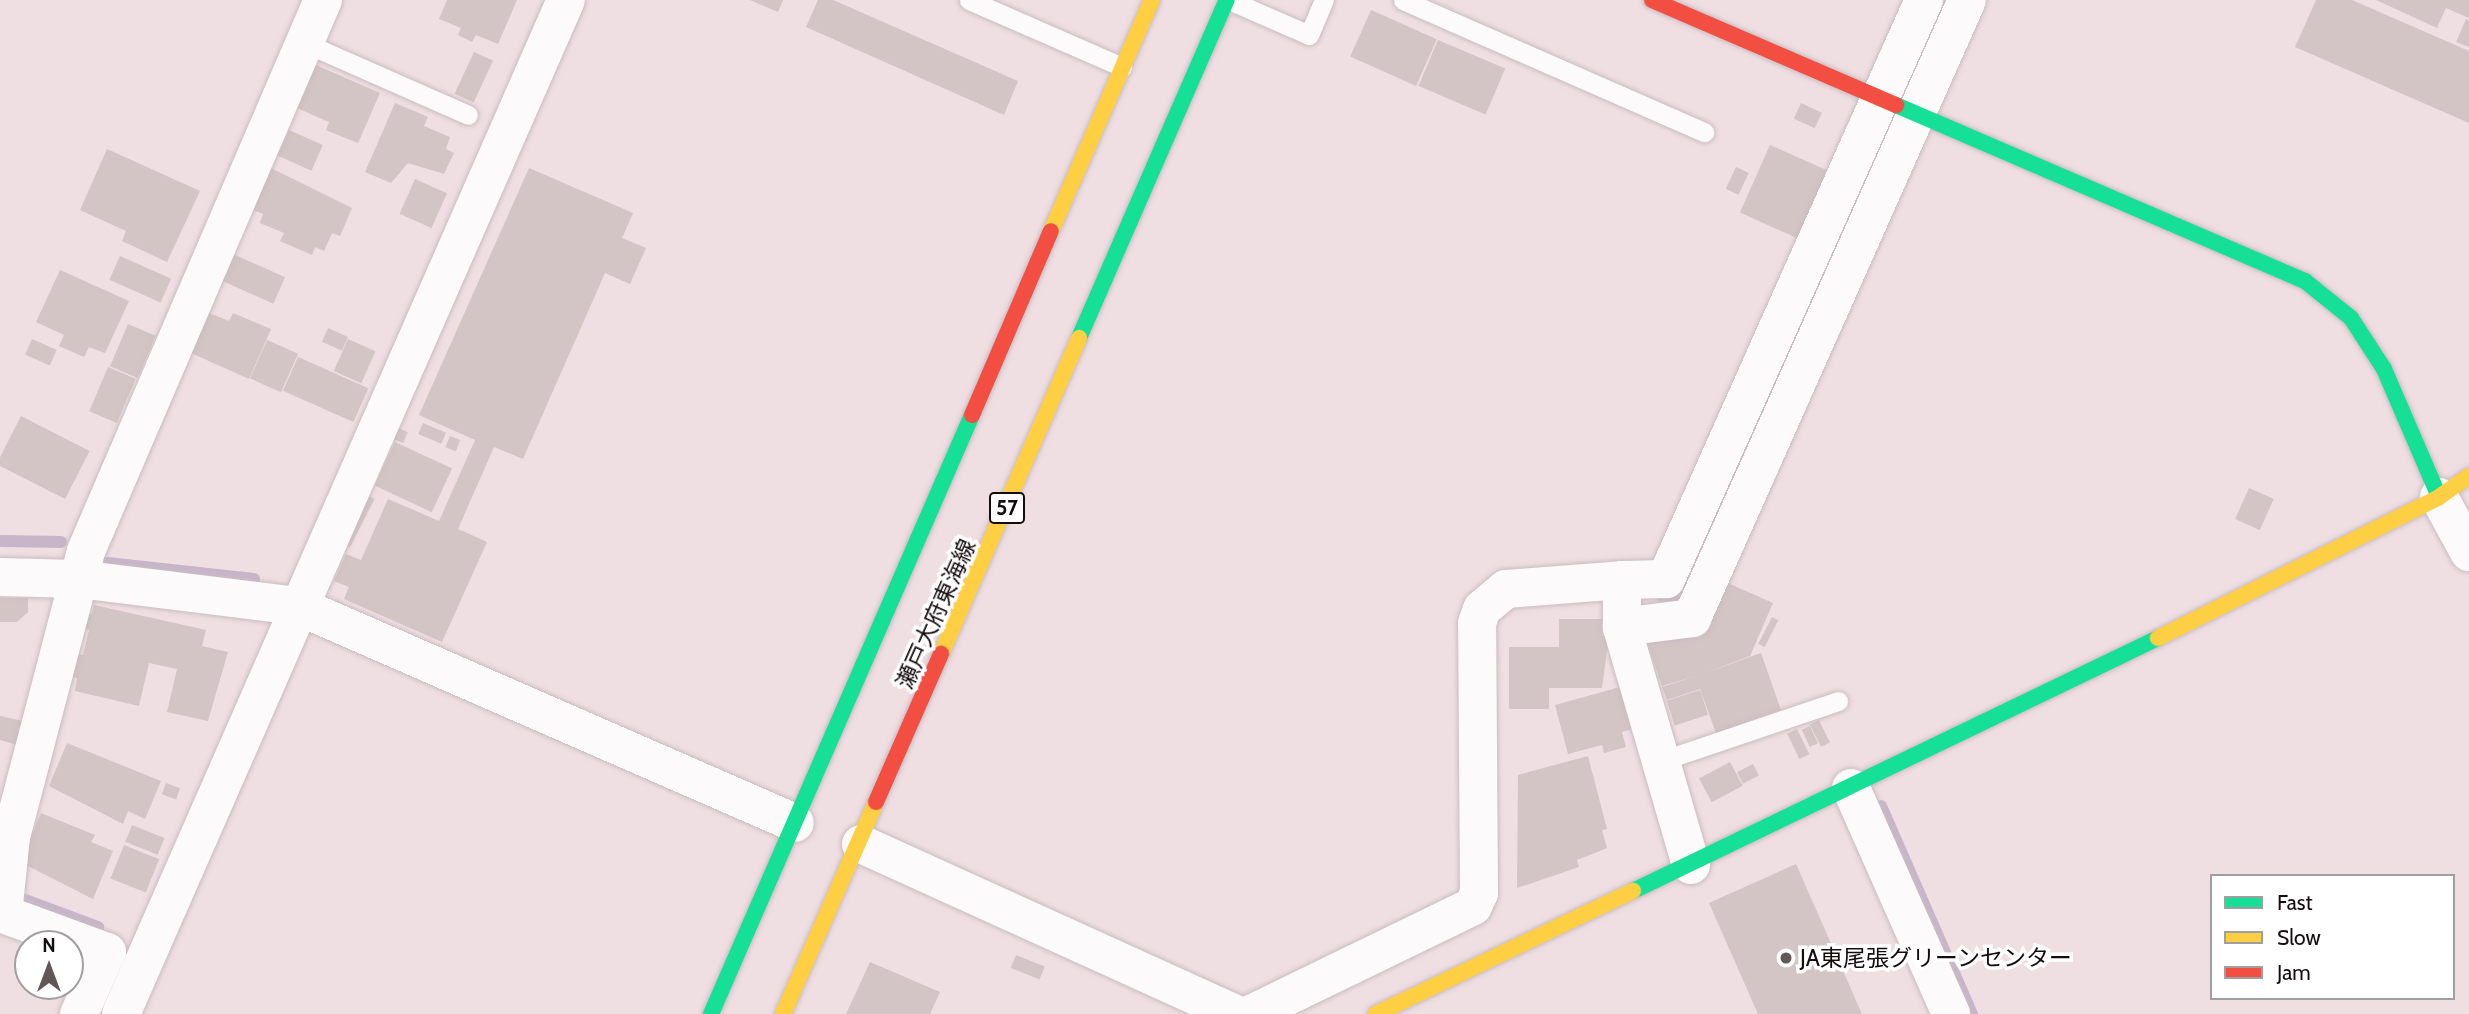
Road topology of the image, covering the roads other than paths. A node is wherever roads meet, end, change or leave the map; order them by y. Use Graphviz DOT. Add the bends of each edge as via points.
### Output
graph roads {
  1 [pos="323,0"];
  2 [pos="566,0"];
  3 [pos="969,0"];
  4 [pos="1152,0"];
  5 [pos="1228,0"];
  6 [pos="1324,0"];
  7 [pos="1403,0"];
  8 [pos="1653,0"];
  9 [pos="1924,0"];
  10 [pos="1967,0"];
  11 [pos="305,43"];
  12 [pos="1122,67"];
  13 [pos="1880,99"];
  14 [pos="468,114"];
  15 [pos="1916,114"];
  16 [pos="1704,132"];
  17 [pos="2454,487"];
  18 [pos="2469,552"];
  19 [pos="0,577"];
  20 [pos="78,579"];
  21 [pos="1622,580"];
  22 [pos="298,606"];
  23 [pos="1622,627"];
  24 [pos="1838,701"];
  25 [pos="1661,761"];
  26 [pos="1851,788"];
  27 [pos="795,822"];
  28 [pos="861,844"];
  29 [pos="1691,865"];
  30 [pos="79,1014"];
  31 [pos="121,1014"];
  32 [pos="711,1014"];
  33 [pos="783,1014"];
  34 [pos="1236,1014"];
  35 [pos="1251,1014"];
  36 [pos="1376,1014"];
  37 [pos="1951,1014"];
  1 -- 11 [label="street"];
  2 -- 22 [label="street"];
  3 -- 12 [label="lane"];
  4 -- 12 [label="main road, 瀬戸大府東海線"];
  5 -- 6 [label="lane" via="1309,34"];
  5 -- 28 [label="main road, 瀬戸大府東海線 / 57"];
  7 -- 16 [label="lane"];
  8 -- 13 [label="main road"];
  9 -- 13 [label="street"];
  10 -- 15 [label="street"];
  11 -- 14 [label="lane"];
  11 -- 20 [label="street"];
  12 -- 27 [label="main road, 瀬戸大府東海線"];
  13 -- 15 [label="main road"];
  13 -- 21 [label="street" via="1666,579"];
  15 -- 17 [label="main road" via="2305,281 2351,318"];
  15 -- 23 [label="street" via="1692,618"];
  17 -- 18 [label="street"];
  17 -- 26 [label="main road"];
  19 -- 20 [label="street"];
  20 -- 22 [label="street"];
  20 -- 30 [label="street" via="11,837 3,914 107,952"];
  21 -- 23 [label="street"];
  21 -- 35 [label="street" via="1506,589 1482,610 1477,623 1479,893 1473,906"];
  22 -- 27 [label="street"];
  22 -- 31 [label="street"];
  23 -- 25 [label="street"];
  24 -- 25 [label="lane"];
  25 -- 29 [label="street"];
  26 -- 29 [label="main road"];
  26 -- 37 [label="street"];
  27 -- 32 [label="main road, 瀬戸大府東海線"];
  28 -- 33 [label="main road, 瀬戸大府東海線 / 57"];
  28 -- 34 [label="street"];
  29 -- 36 [label="main road"];
}
